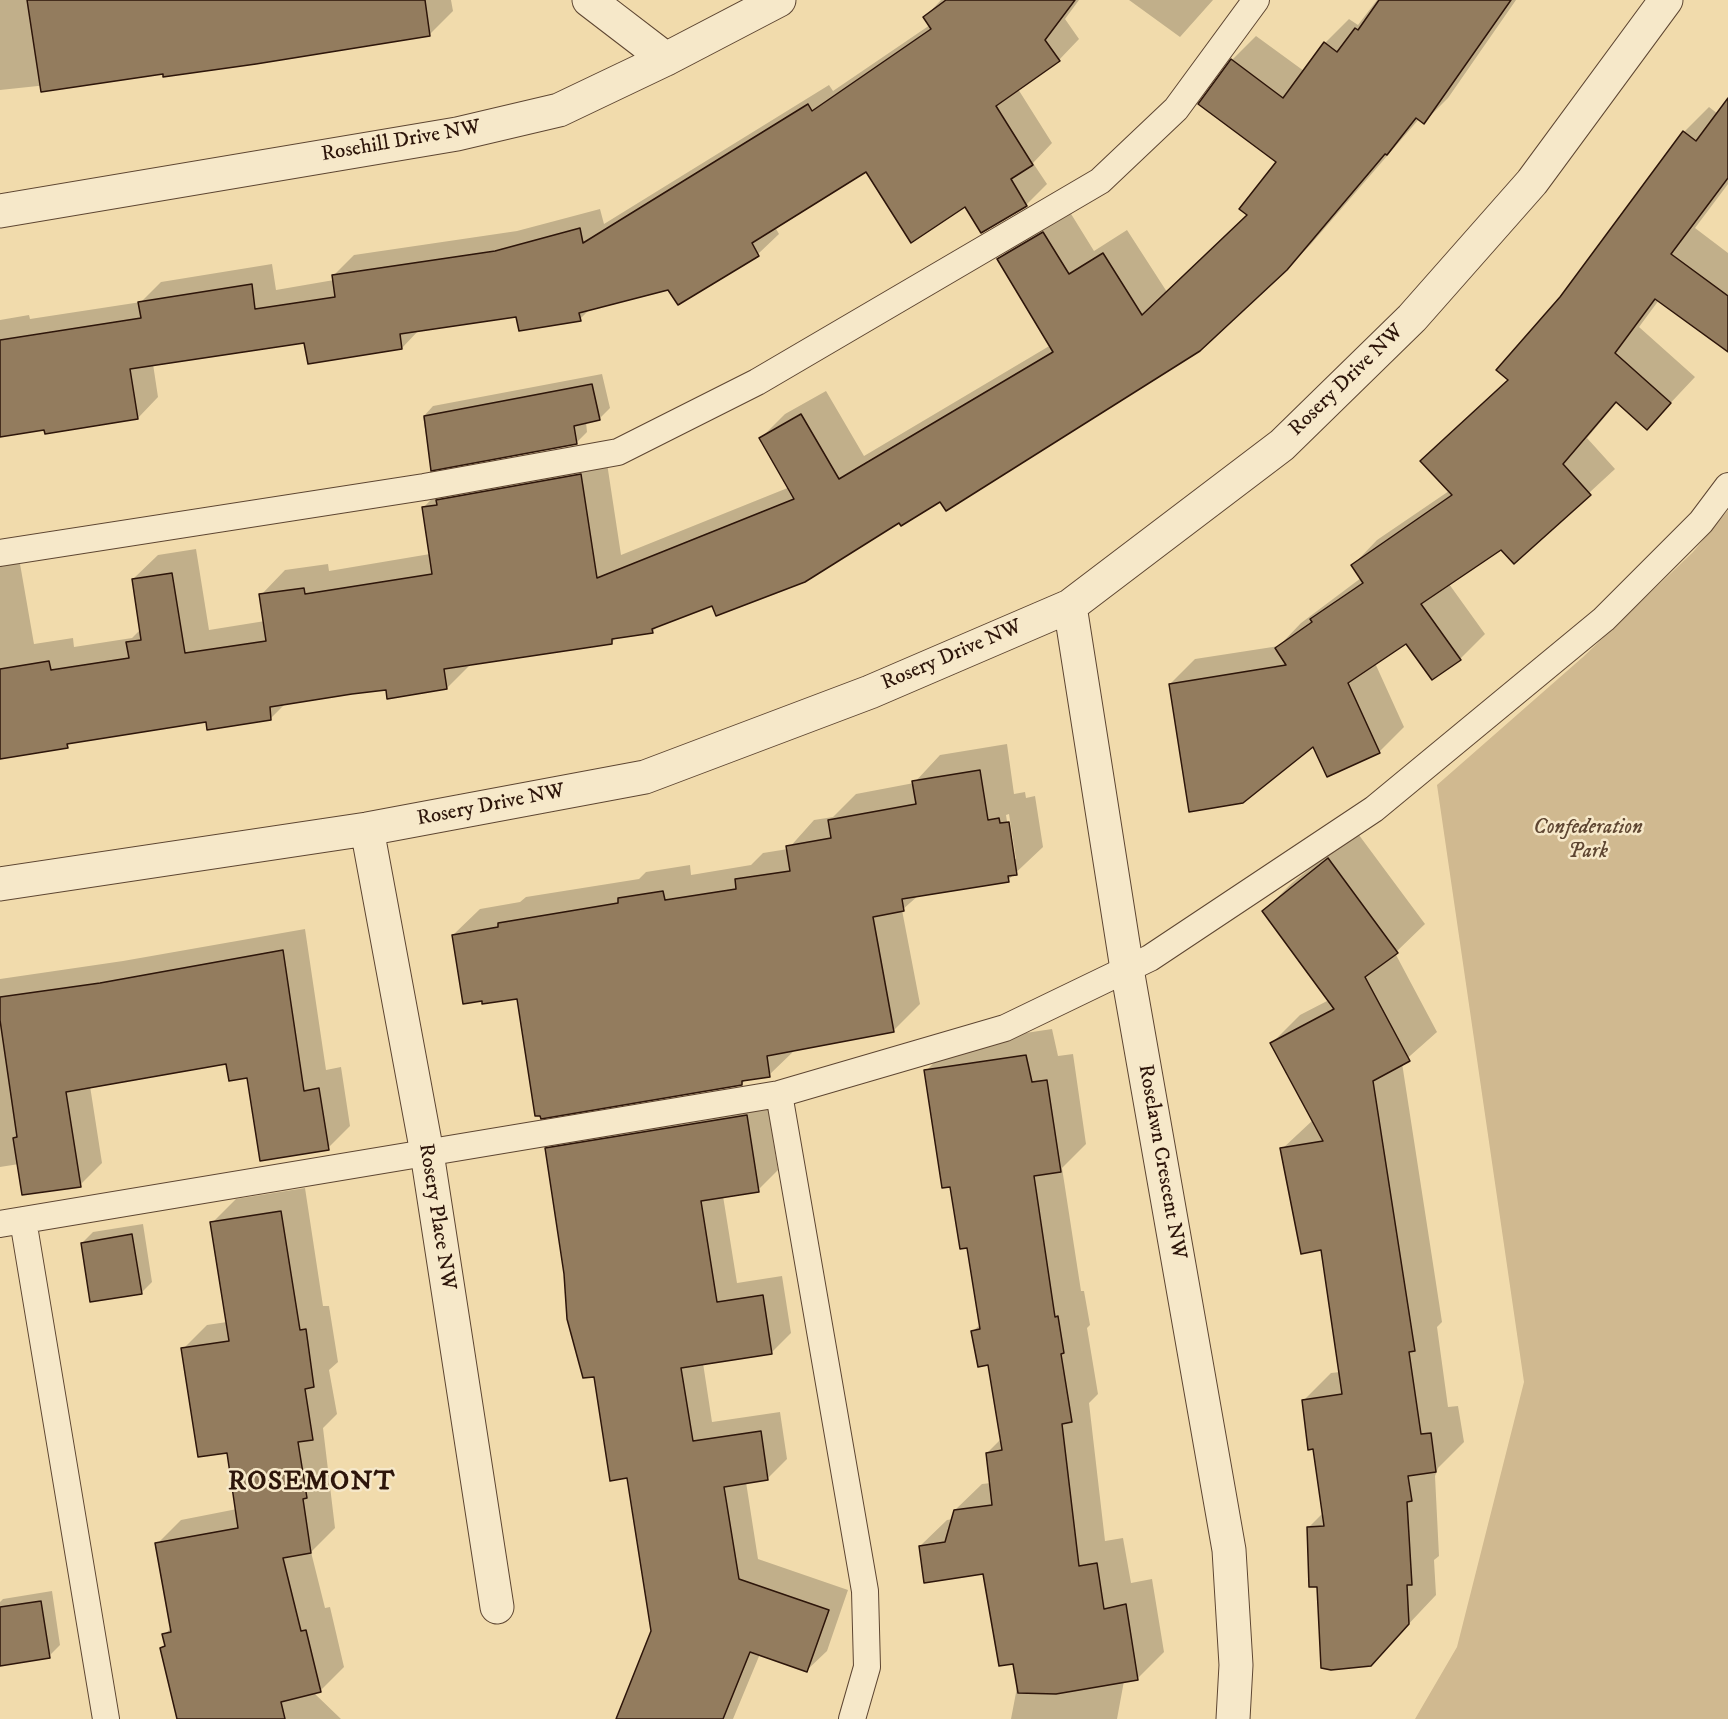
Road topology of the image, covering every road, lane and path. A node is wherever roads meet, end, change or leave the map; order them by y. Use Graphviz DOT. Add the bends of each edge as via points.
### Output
graph roads {
  1 [pos="589,0"];
  2 [pos="779,0"];
  3 [pos="1256,0"];
  4 [pos="1666,0"];
  5 [pos="666,59"];
  6 [pos="0,211"];
  7 [pos="1728,486"];
  8 [pos="0,553"];
  9 [pos="1070,606"];
  10 [pos="367,829"];
  11 [pos="0,884"];
  12 [pos="1127,969"];
  13 [pos="779,1094"];
  14 [pos="427,1153"];
  15 [pos="11,1222"];
  16 [pos="497,1606"];
  17 [pos="106,1719"];
  18 [pos="852,1719"];
  19 [pos="1233,1719"];
  1 -- 5 [label="street"];
  2 -- 5 [label="street, Rosehill Drive NW"];
  3 -- 8 [label="lane" via="1176,110 1100,181 757,382 618,452 424,487"];
  4 -- 9 [label="street, Rosery Drive NW" via="1532,182 1412,318 1282,445"];
  5 -- 6 [label="street, Rosehill Drive NW" via="559,110 457,134"];
  7 -- 12 [label="lane" via="1701,522 1604,619 1374,809 1150,958"];
  9 -- 10 [label="street, Rosery Drive NW" via="870,692 645,777"];
  9 -- 12 [label="street, Roselawn Crescent NW"];
  10 -- 11 [label="street, Rosery Drive NW"];
  10 -- 14 [label="street, Rosery Place NW"];
  12 -- 13 [label="lane" via="1005,1028"];
  12 -- 19 [label="street, Roselawn Crescent NW" via="1229,1550 1236,1665"];
  13 -- 14 [label="lane"];
  13 -- 18 [label="lane" via="865,1592 867,1667"];
  14 -- 15 [label="lane"];
  14 -- 16 [label="street, Rosery Place NW"];
  15 -- 17 [label="lane"];
}
